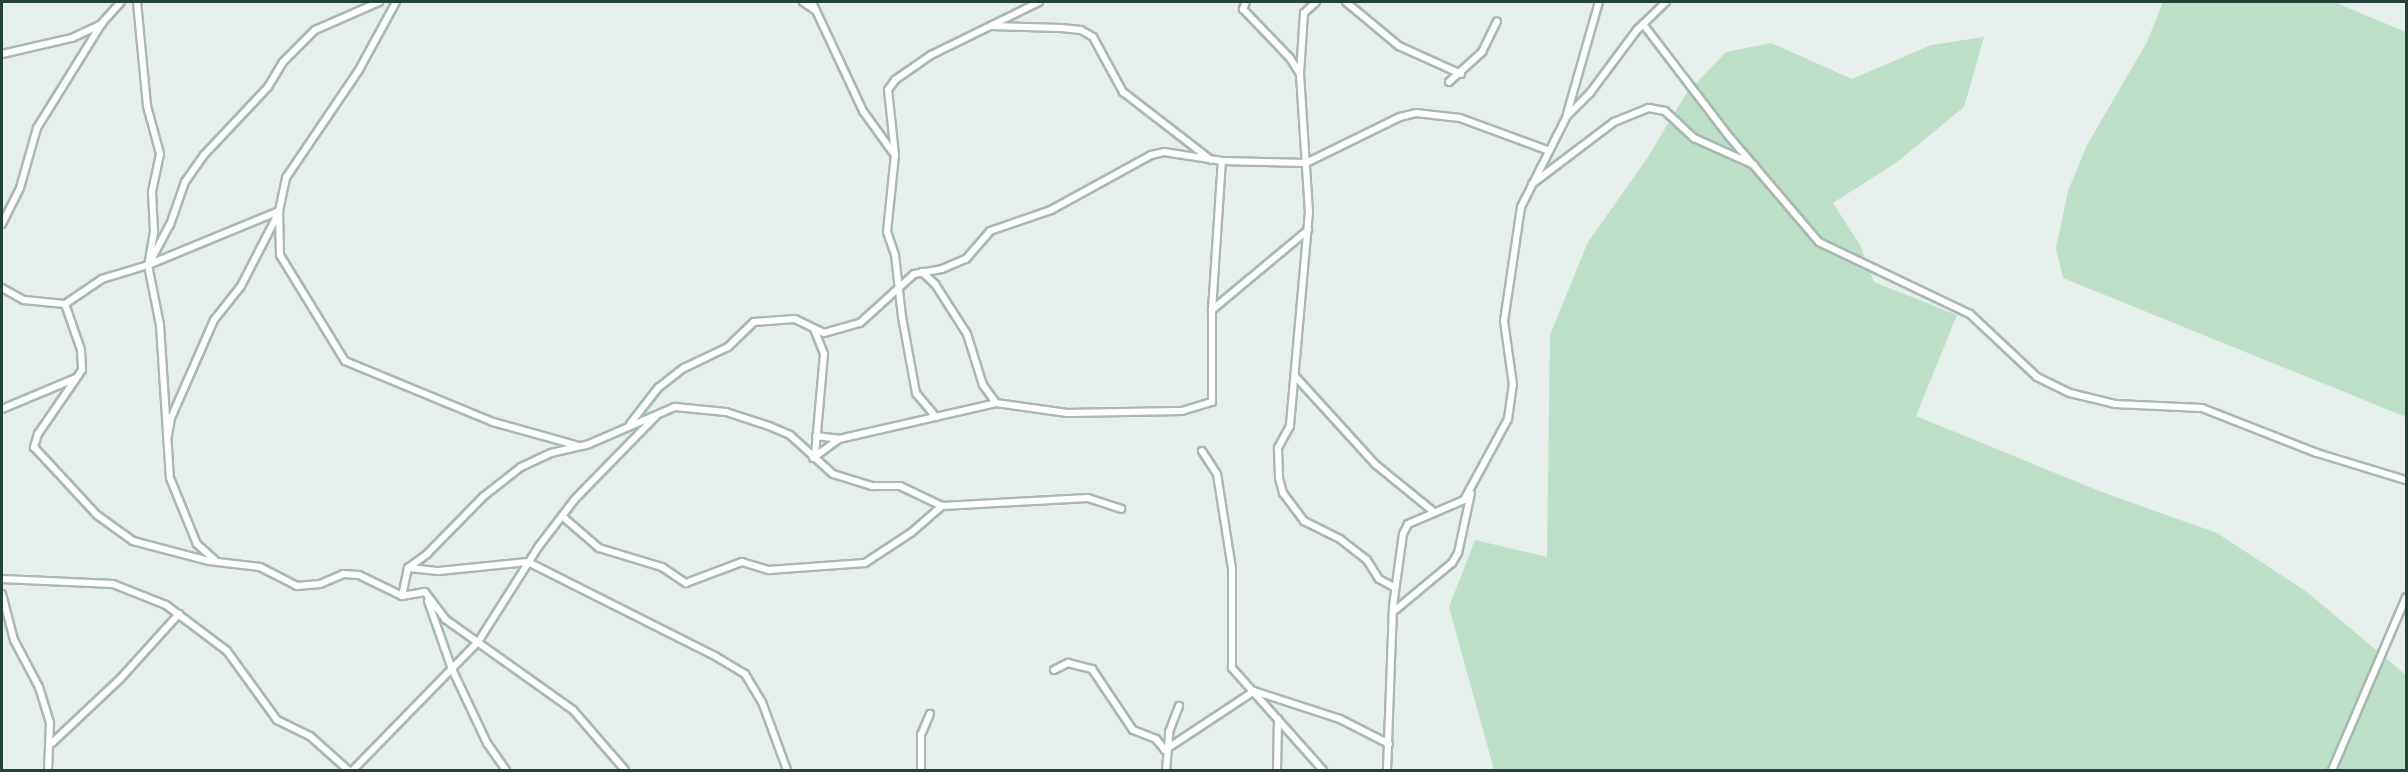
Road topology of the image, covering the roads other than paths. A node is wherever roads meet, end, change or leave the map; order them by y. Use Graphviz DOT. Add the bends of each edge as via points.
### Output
graph roads {
  1 [pos="121,2"];
  2 [pos="137,2"];
  3 [pos="379,2"];
  4 [pos="396,2"];
  5 [pos="803,2"];
  6 [pos="812,2"];
  7 [pos="1039,2"];
  8 [pos="1246,2"];
  9 [pos="1316,2"];
  10 [pos="1346,2"];
  11 [pos="1599,2"];
  12 [pos="1666,2"];
  13 [pos="818,12"];
  14 [pos="1497,21"];
  15 [pos="102,23"];
  16 [pos="1643,24"];
  17 [pos="990,26"];
  18 [pos="2,54"];
  19 [pos="1300,74"];
  20 [pos="1461,74"];
  21 [pos="1449,82"];
  22 [pos="1567,116"];
  23 [pos="1547,150"];
  24 [pos="895,155"];
  25 [pos="1212,160"];
  26 [pos="1222,161"];
  27 [pos="1306,163"];
  28 [pos="1757,166"];
  29 [pos="1532,184"];
  30 [pos="279,211"];
  31 [pos="2,224"];
  32 [pos="1308,230"];
  33 [pos="148,266"];
  34 [pos="922,272"];
  35 [pos="899,285"];
  36 [pos="2,288"];
  37 [pos="65,304"];
  38 [pos="1212,310"];
  39 [pos="813,328"];
  40 [pos="1295,376"];
  41 [pos="77,378"];
  42 [pos="996,403"];
  43 [pos="2,409"];
  44 [pos="657,414"];
  45 [pos="936,417"];
  46 [pos="630,425"];
  47 [pos="816,436"];
  48 [pos="839,439"];
  49 [pos="580,446"];
  50 [pos="166,447"];
  51 [pos="1202,451"];
  52 [pos="814,457"];
  53 [pos="2406,480"];
  54 [pos="1472,489"];
  55 [pos="942,506"];
  56 [pos="1121,510"];
  57 [pos="1435,513"];
  58 [pos="562,516"];
  59 [pos="219,562"];
  60 [pos="528,562"];
  61 [pos="408,568"];
  62 [pos="2,579"];
  63 [pos="1395,588"];
  64 [pos="425,592"];
  65 [pos="2,594"];
  66 [pos="402,596"];
  67 [pos="2406,597"];
  68 [pos="1393,612"];
  69 [pos="179,614"];
  70 [pos="478,642"];
  71 [pos="452,669"];
  72 [pos="1054,670"];
  73 [pos="1254,691"];
  74 [pos="1179,706"];
  75 [pos="930,714"];
  76 [pos="1278,719"];
  77 [pos="52,743"];
  78 [pos="1389,744"];
  79 [pos="1166,750"];
  80 [pos="48,771"];
  81 [pos="348,771"];
  82 [pos="353,771"];
  83 [pos="506,771"];
  84 [pos="625,771"];
  85 [pos="787,771"];
  86 [pos="921,771"];
  87 [pos="1166,771"];
  88 [pos="1277,771"];
  89 [pos="1323,771"];
  90 [pos="1387,771"];
  91 [pos="2332,771"];
  1 -- 15 [label="street"];
  2 -- 33 [label="street" via="147,106 160,154 152,192 154,232"];
  3 -- 33 [label="street" via="315,30 283,62 267,87 204,155 185,182 170,225"];
  4 -- 30 [label="street" via="359,70 286,178"];
  5 -- 13 [label="street"];
  6 -- 13 [label="street"];
  7 -- 17 [label="street"];
  8 -- 19 [label="street" via="1243,9 1290,58"];
  9 -- 19 [label="street" via="1304,13"];
  10 -- 20 [label="street" via="1399,46"];
  11 -- 22 [label="street"];
  12 -- 16 [label="street"];
  13 -- 24 [label="street" via="863,111"];
  14 -- 20 [label="street" via="1482,52"];
  15 -- 18 [label="street" via="72,38"];
  15 -- 31 [label="street" via="37,128 20,188"];
  16 -- 22 [label="street" via="1590,93"];
  16 -- 28 [label="street"];
  17 -- 24 [label="street" via="932,55 891,84"];
  17 -- 25 [label="street" via="1081,30 1093,37 1123,92"];
  19 -- 27 [label="street"];
  20 -- 21 [label="street"];
  22 -- 23 [label="street"];
  23 -- 27 [label="street" via="1460,118 1416,113"];
  23 -- 29 [label="street"];
  24 -- 35 [label="street" via="886,224"];
  25 -- 26 [label="street"];
  25 -- 34 [label="street" via="1164,152 1151,154 1051,210 990,231 966,259"];
  26 -- 27 [label="street"];
  26 -- 38 [label="street"];
  27 -- 32 [label="street"];
  28 -- 29 [label="street" via="1694,138 1665,111 1649,108 1614,122"];
  28 -- 53 [label="street" via="1819,242 1970,314 2037,377 2053,386 2115,404 2202,408 2317,453"];
  29 -- 54 [label="street" via="1521,207 1504,321 1513,385 1508,419"];
  30 -- 33 [label="street"];
  30 -- 49 [label="street" via="280,255 345,362 493,422"];
  30 -- 50 [label="street" via="241,286 214,320 171,418"];
  32 -- 38 [label="street"];
  32 -- 40 [label="street"];
  33 -- 37 [label="street" via="102,279"];
  33 -- 50 [label="street" via="160,325"];
  34 -- 35 [label="street"];
  34 -- 42 [label="street" via="935,284 967,334 983,385"];
  35 -- 39 [label="street" via="860,323 837,332 824,333"];
  35 -- 45 [label="street" via="916,393"];
  36 -- 37 [label="street" via="24,300"];
  37 -- 41 [label="street" via="83,359"];
  38 -- 42 [label="street" via="1212,402 1182,411 1068,413"];
  39 -- 46 [label="street" via="795,319 754,322 729,347 684,368 658,388"];
  39 -- 47 [label="street" via="824,354"];
  40 -- 57 [label="street" via="1375,464"];
  40 -- 63 [label="street" via="1290,426 1276,453 1282,493 1304,521 1350,547 1367,560 1379,579"];
  41 -- 43 [label="street"];
  41 -- 59 [label="street" via="38,434 37,453 121,535"];
  42 -- 45 [label="street"];
  44 -- 46 [label="street"];
  44 -- 52 [label="street" via="675,407 726,412 790,435"];
  44 -- 58 [label="street"];
  45 -- 48 [label="street"];
  46 -- 49 [label="street"];
  47 -- 48 [label="street"];
  47 -- 52 [label="street"];
  48 -- 52 [label="street"];
  49 -- 61 [label="street" via="551,453 521,467 484,496"];
  50 -- 59 [label="street" via="170,478 185,522 206,555"];
  51 -- 73 [label="street" via="1217,474 1232,569 1232,668"];
  52 -- 55 [label="street" via="833,474 851,481 900,486"];
  54 -- 57 [label="street" via="1464,500"];
  54 -- 68 [label="street" via="1458,553 1452,563"];
  55 -- 56 [label="street" via="1088,498"];
  55 -- 58 [label="street" via="912,532 865,563 769,570 742,562 686,583 662,567 599,548"];
  57 -- 63 [label="street" via="1408,524"];
  58 -- 60 [label="street"];
  59 -- 66 [label="street" via="260,567 297,586 320,584 343,574 359,575"];
  60 -- 61 [label="street" via="439,571"];
  60 -- 70 [label="street"];
  60 -- 85 [label="street" via="635,613 745,675 762,702"];
  61 -- 66 [label="street"];
  62 -- 69 [label="street" via="113,584 148,596"];
  63 -- 68 [label="street"];
  64 -- 66 [label="street"];
  64 -- 70 [label="street" via="445,619"];
  64 -- 71 [label="street"];
  65 -- 77 [label="street" via="15,640 46,706"];
  67 -- 91 [label="street"];
  68 -- 78 [label="street"];
  69 -- 77 [label="street" via="120,679"];
  69 -- 81 [label="street" via="240,665 277,720 310,736"];
  70 -- 71 [label="street"];
  70 -- 84 [label="street" via="573,710"];
  71 -- 82 [label="street"];
  71 -- 83 [label="street" via="487,743"];
  72 -- 79 [label="street" via="1068,663 1092,669 1133,730 1156,739"];
  73 -- 76 [label="street"];
  73 -- 78 [label="street" via="1340,719"];
  73 -- 79 [label="street"];
  74 -- 79 [label="street"];
  75 -- 86 [label="street" via="921,735"];
  76 -- 88 [label="street"];
  76 -- 89 [label="street"];
  77 -- 80 [label="street"];
  78 -- 90 [label="street"];
  79 -- 87 [label="street"];
}
